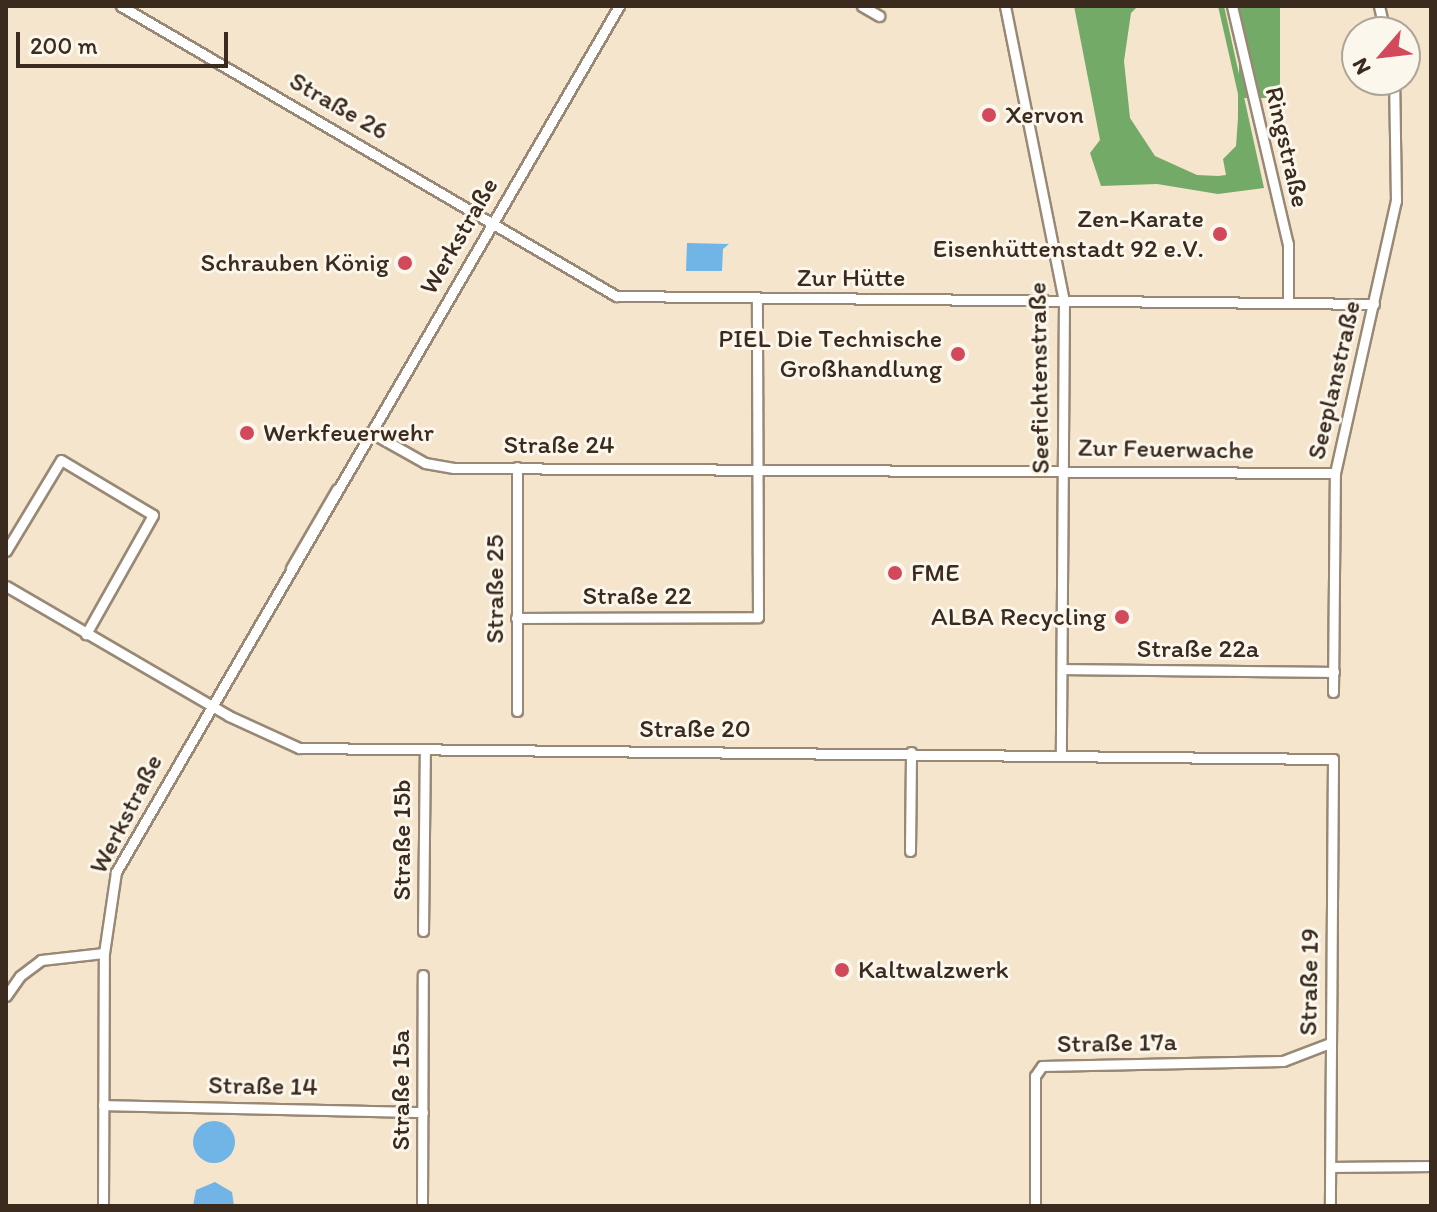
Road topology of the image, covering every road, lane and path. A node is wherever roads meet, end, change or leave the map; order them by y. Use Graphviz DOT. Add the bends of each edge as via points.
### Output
graph roads {
  1 [pos="121,6"];
  2 [pos="619,6"];
  3 [pos="862,6"];
  4 [pos="1005,6"];
  5 [pos="1232,6"];
  6 [pos="879,16"];
  7 [pos="1394,96"];
  8 [pos="492,224"];
  9 [pos="757,299"];
  10 [pos="1064,300"];
  11 [pos="1288,300"];
  12 [pos="1374,304"];
  13 [pos="370,432"];
  14 [pos="517,467"];
  15 [pos="757,467"];
  16 [pos="1063,470"];
  17 [pos="1335,473"];
  18 [pos="6,551"];
  19 [pos="6,586"];
  20 [pos="516,618"];
  21 [pos="86,634"];
  22 [pos="1062,669"];
  23 [pos="1334,672"];
  24 [pos="1333,692"];
  25 [pos="211,705"];
  26 [pos="517,711"];
  27 [pos="425,749"];
  28 [pos="911,752"];
  29 [pos="1061,754"];
  30 [pos="1333,759"];
  31 [pos="910,851"];
  32 [pos="423,931"];
  33 [pos="104,953"];
  34 [pos="423,975"];
  35 [pos="6,996"];
  36 [pos="1330,1043"];
  37 [pos="103,1105"];
  38 [pos="423,1112"];
  39 [pos="1431,1166"];
  40 [pos="1331,1167"];
  41 [pos="103,1206"];
  42 [pos="422,1206"];
  43 [pos="1035,1206"];
  44 [pos="1330,1206"];
  1 -- 8 [label="street, Straße 26"];
  2 -- 8 [label="street, Werkstraße"];
  3 -- 6 [label="street"];
  4 -- 10 [label="street, Seefichtenstraße"];
  5 -- 11 [label="street, Ringstraße" via="1288,244"];
  7 -- 12 [label="street, Seeplanstraße" via="1396,201"];
  8 -- 9 [label="street, Zur Hütte" via="616,296"];
  8 -- 13 [label="street, Werkstraße"];
  9 -- 10 [label="street, Zur Hütte"];
  9 -- 15 [label="street"];
  10 -- 11 [label="street, Zur Hütte"];
  10 -- 16 [label="street, Seefichtenstraße"];
  11 -- 12 [label="street, Zur Hütte"];
  12 -- 17 [label="street, Seeplanstraße"];
  13 -- 14 [label="street, Straße 24" via="439,466"];
  13 -- 25 [label="street, Werkstraße"];
  14 -- 15 [label="street, Straße 24"];
  14 -- 20 [label="street, Straße 25"];
  15 -- 16 [label="street, Zur Feuerwache"];
  15 -- 20 [label="street, Straße 22" via="758,617"];
  16 -- 17 [label="street, Zur Feuerwache"];
  16 -- 22 [label="street, Seefichtenstraße"];
  17 -- 23 [label="street, Seeplanstraße"];
  18 -- 21 [label="street" via="61,460 153,515"];
  19 -- 21 [label="street, Straße 20"];
  20 -- 26 [label="street, Straße 25"];
  21 -- 25 [label="street, Straße 20"];
  22 -- 23 [label="street, Straße 22a"];
  22 -- 29 [label="street, Seefichtenstraße"];
  23 -- 24 [label="street, Seeplanstraße"];
  25 -- 27 [label="street, Straße 20" via="279,743 299,748"];
  25 -- 33 [label="street, Werkstraße" via="124,854 107,904"];
  27 -- 28 [label="street, Straße 20"];
  27 -- 32 [label="street, Straße 15b"];
  28 -- 29 [label="street, Straße 20"];
  28 -- 31 [label="street"];
  29 -- 30 [label="street, Straße 20"];
  30 -- 36 [label="street, Straße 19"];
  33 -- 35 [label="street" via="41,960"];
  33 -- 37 [label="street, Werkstraße"];
  34 -- 38 [label="street, Straße 15a"];
  36 -- 40 [label="street, Straße 19"];
  36 -- 43 [label="street, Straße 17a" via="1283,1061 1042,1066 1035,1076"];
  37 -- 38 [label="street, Straße 14"];
  37 -- 41 [label="street, Werkstraße"];
  38 -- 42 [label="street, Straße 15a"];
  39 -- 40 [label="street"];
  40 -- 44 [label="street, Straße 19"];
}
